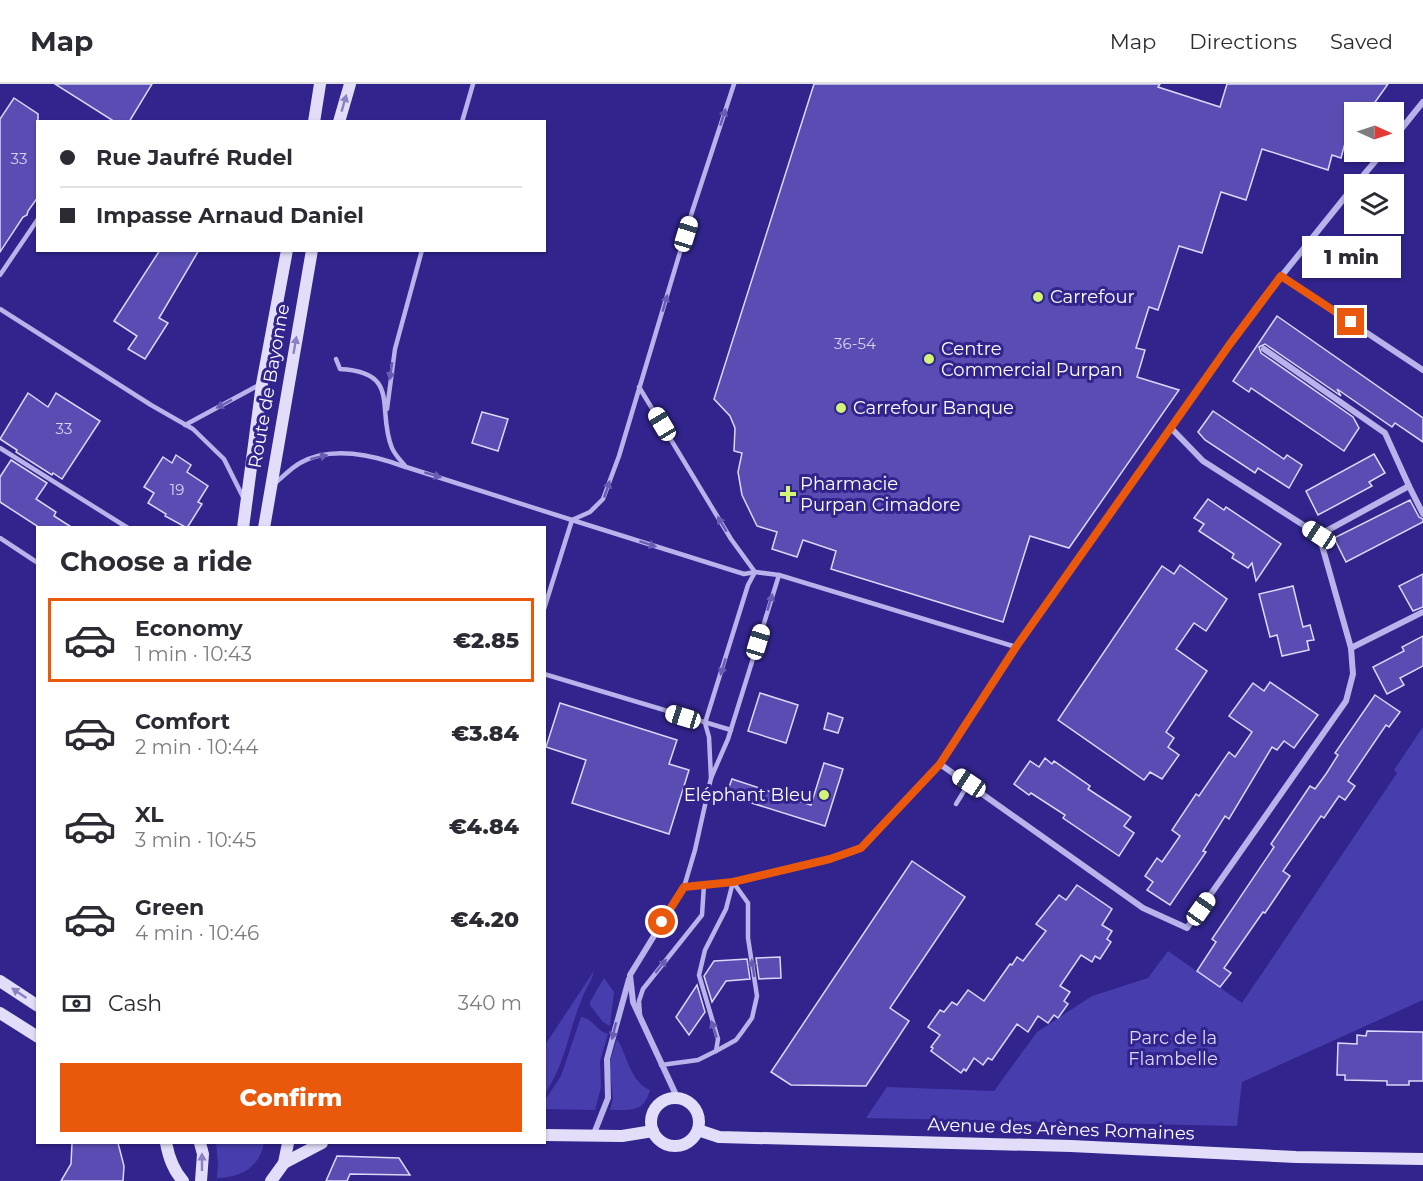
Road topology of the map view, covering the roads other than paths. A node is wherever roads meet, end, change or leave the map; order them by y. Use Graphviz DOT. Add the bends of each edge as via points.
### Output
graph roads {
  1 [pos="320,84"];
  2 [pos="350,84"];
  3 [pos="473,84"];
  4 [pos="734,84"];
  5 [pos="1423,102"];
  6 [pos="314,120"];
  7 [pos="340,120"];
  8 [pos="463,120"];
  9 [pos="1404,126"];
  10 [pos="1375,162"];
  11 [pos="1364,174"];
  12 [pos="1344,199"];
  13 [pos="36,222"];
  14 [pos="287,252"];
  15 [pos="312,252"];
  16 [pos="421,252"];
  17 [pos="0,275"];
  18 [pos="1281,276"];
  19 [pos="0,309"];
  20 [pos="1264,349"];
  21 [pos="336,359"];
  22 [pos="1423,369"];
  23 [pos="262,384"];
  24 [pos="639,387"];
  25 [pos="386,421"];
  26 [pos="185,424"];
  27 [pos="1171,428"];
  28 [pos="0,448"];
  29 [pos="406,467"];
  30 [pos="1409,486"];
  31 [pos="270,487"];
  32 [pos="246,502"];
  33 [pos="1423,514"];
  34 [pos="572,520"];
  35 [pos="125,526"];
  36 [pos="243,526"];
  37 [pos="264,526"];
  38 [pos="1319,535"];
  39 [pos="0,538"];
  40 [pos="36,562"];
  41 [pos="755,572"];
  42 [pos="779,575"];
  43 [pos="546,603"];
  44 [pos="1423,612"];
  45 [pos="1016,647"];
  46 [pos="1351,648"];
  47 [pos="546,675"];
  48 [pos="705,723"];
  49 [pos="730,730"];
  50 [pos="940,764"];
  51 [pos="711,778"];
  52 [pos="969,783"];
  53 [pos="956,804"];
  54 [pos="733,882"];
  55 [pos="704,885"];
  56 [pos="684,887"];
  57 [pos="630,975"];
  58 [pos="0,981"];
  59 [pos="36,1005"];
  60 [pos="0,1013"];
  61 [pos="640,1017"];
  62 [pos="36,1036"];
  63 [pos="716,1050"];
  64 [pos="662,1065"];
  65 [pos="677,1097"];
  66 [pos="653,1131"];
  67 [pos="698,1131"];
  68 [pos="546,1135"];
  69 [pos="593,1136"];
  70 [pos="166,1144"];
  71 [pos="200,1144"];
  72 [pos="288,1144"];
  73 [pos="320,1144"];
  74 [pos="1423,1159"];
  75 [pos="284,1163"];
  76 [pos="178,1179"];
  77 [pos="274,1180"];
  78 [pos="201,1181"];
  1 -- 6 [label="main road"];
  7 -- 2 [label="main road, one-way"];
  3 -- 8 [label="lane"];
  24 -- 4 [label="lane, one-way"];
  5 -- 9 [label="street"];
  10 -- 11 [label="street"];
  12 -- 18 [label="street"];
  13 -- 17 [label="lane"];
  14 -- 23 [label="main road, Route de Bayonne"];
  31 -- 15 [label="main road, Route de Bayonne, one-way"];
  16 -- 25 [label="lane, one-way" via="390,373"];
  18 -- 22 [label="street"];
  18 -- 27 [label="street"];
  19 -- 26 [label="lane"];
  20 -- 30 [label="street" via="1385,433"];
  21 -- 25 [label="lane" via="340,369 366,374 376,381 381,388"];
  23 -- 26 [label="lane, one-way"];
  23 -- 32 [label="main road, Route de Bayonne"];
  34 -- 24 [label="lane, one-way" via="590,513 603,500"];
  41 -- 24 [label="lane, one-way"];
  25 -- 29 [label="lane" via="392,448"];
  26 -- 32 [label="lane" via="224,459"];
  27 -- 38 [label="street" via="1203,461"];
  27 -- 45 [label="street"];
  28 -- 35 [label="lane"];
  31 -- 29 [label="lane, one-way" via="300,463 322,455 350,454"];
  29 -- 34 [label="lane, one-way"];
  30 -- 33 [label="street"];
  30 -- 38 [label="street"];
  31 -- 37 [label="main road, Route de Bayonne"];
  32 -- 36 [label="main road, Route de Bayonne"];
  34 -- 41 [label="lane, one-way" via="744,574"];
  34 -- 43 [label="lane"];
  38 -- 46 [label="street"];
  39 -- 40 [label="lane"];
  41 -- 42 [label="lane"];
  41 -- 48 [label="lane, one-way"];
  42 -- 45 [label="lane"];
  49 -- 42 [label="lane, one-way"];
  44 -- 46 [label="street"];
  45 -- 50 [label="street"];
  46 -- 52 [label="street" via="1353,674 1346,701 1187,928 1143,908"];
  47 -- 48 [label="lane"];
  48 -- 49 [label="lane"];
  48 -- 51 [label="lane"];
  49 -- 51 [label="lane"];
  50 -- 52 [label="street"];
  50 -- 54 [label="street" via="861,848"];
  51 -- 56 [label="lane"];
  52 -- 53 [label="lane"];
  54 -- 55 [label="street"];
  63 -- 54 [label="lane, one-way" via="718,1039 699,975"];
  63 -- 54 [label="lane, one-way" via="736,1040 753,1018 757,996 748,938 748,903"];
  55 -- 56 [label="street"];
  61 -- 55 [label="lane, one-way" via="643,988 702,915"];
  56 -- 57 [label="street"];
  57 -- 61 [label="street" via="633,1002"];
  57 -- 69 [label="street, one-way" via="607,1059 608,1098"];
  59 -- 58 [label="main road, one-way"];
  60 -- 62 [label="main road"];
  61 -- 64 [label="street"];
  63 -- 64 [label="lane" via="698,1060"];
  64 -- 65 [label="street"];
  65 -- 66 [label="main road" via="658,1105 652,1114"];
  65 -- 67 [label="main road" via="686,1099 698,1112"];
  66 -- 67 [label="main road" via="662,1143 676,1146 689,1142"];
  66 -- 69 [label="main road"];
  67 -- 74 [label="main road, Avenue des Arènes Romaines" via="719,1137"];
  68 -- 69 [label="main road"];
  70 -- 76 [label="main road"];
  78 -- 71 [label="main road, one-way"];
  72 -- 75 [label="main road"];
  73 -- 75 [label="main road"];
  75 -- 77 [label="main road"];
}
